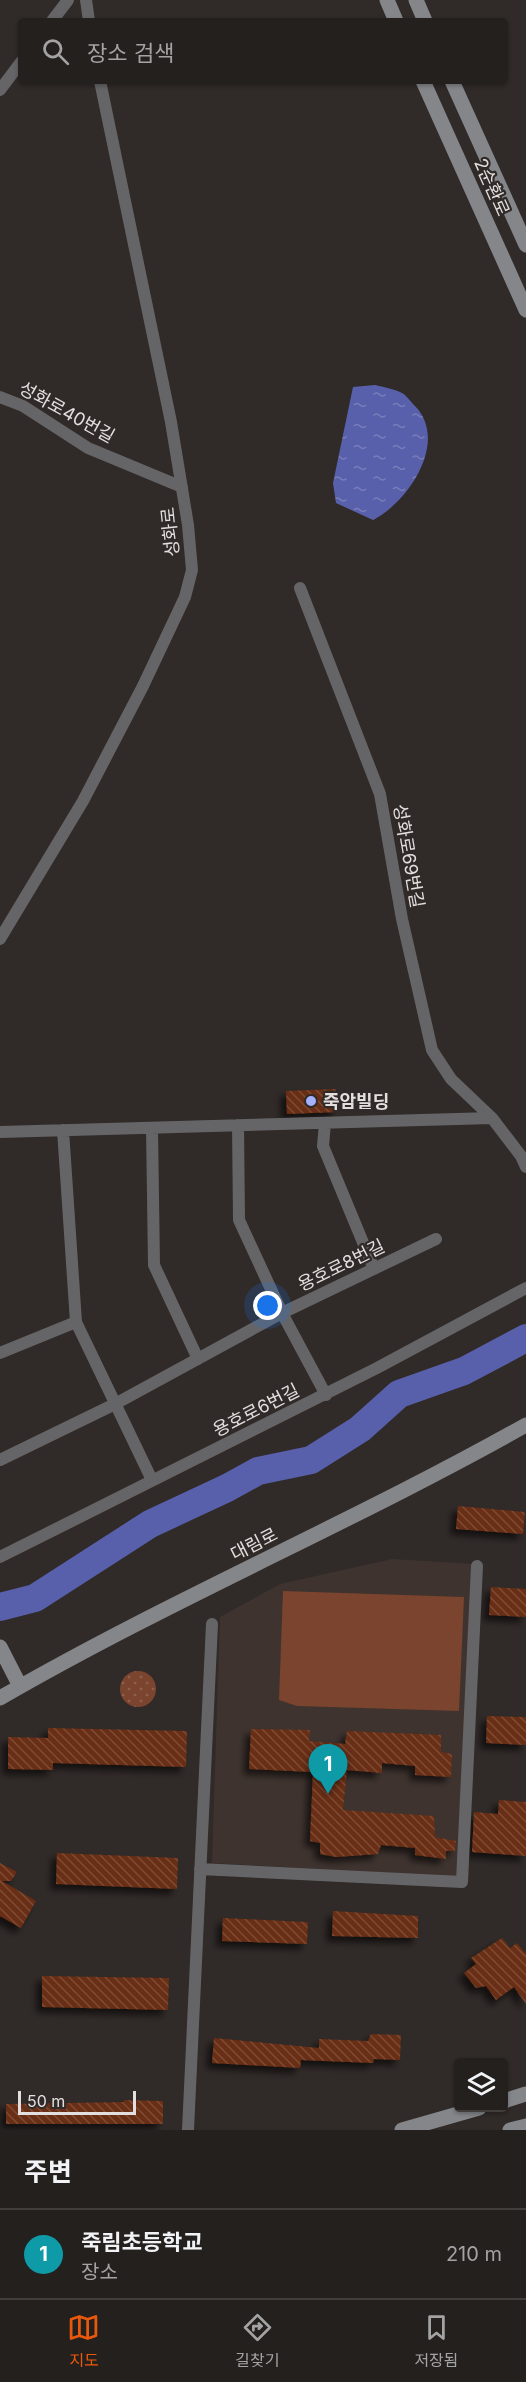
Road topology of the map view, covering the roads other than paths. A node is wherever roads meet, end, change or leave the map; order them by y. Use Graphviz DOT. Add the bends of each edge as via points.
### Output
graph roads {
  1 [pos="68,0"];
  2 [pos="86,0"];
  3 [pos="387,0"];
  4 [pos="416,0"];
  5 [pos="54,18"];
  6 [pos="89,18"];
  7 [pos="395,18"];
  8 [pos="424,18"];
  9 [pos="18,66"];
  10 [pos="101,84"];
  11 [pos="424,84"];
  12 [pos="453,84"];
  13 [pos="0,90"];
  14 [pos="526,245"];
  15 [pos="526,310"];
  16 [pos="0,397"];
  17 [pos="182,487"];
  18 [pos="300,588"];
  19 [pos="0,939"];
  20 [pos="492,1118"];
  21 [pos="325,1123"];
  22 [pos="237,1125"];
  23 [pos="152,1128"];
  24 [pos="63,1130"];
  25 [pos="0,1132"];
  26 [pos="526,1167"];
  27 [pos="436,1239"];
  28 [pos="374,1269"];
  29 [pos="526,1288"];
  30 [pos="282,1313"];
  31 [pos="76,1322"];
  32 [pos="0,1353"];
  33 [pos="198,1359"];
  34 [pos="326,1395"];
  35 [pos="115,1404"];
  36 [pos="526,1425"];
  37 [pos="0,1460"];
  38 [pos="151,1478"];
  39 [pos="0,1557"];
  40 [pos="477,1566"];
  41 [pos="212,1624"];
  42 [pos="0,1648"];
  43 [pos="20,1686"];
  44 [pos="0,1698"];
  45 [pos="200,1869"];
  46 [pos="526,2087"];
  47 [pos="526,2094"];
  48 [pos="508,2099"];
  49 [pos="508,2099"];
  50 [pos="465,2112"];
  51 [pos="526,2126"];
  52 [pos="188,2130"];
  53 [pos="402,2130"];
  54 [pos="510,2130"];
  1 -- 5 [label="street"];
  2 -- 6 [label="street"];
  3 -- 7 [label="street"];
  4 -- 8 [label="street"];
  9 -- 13 [label="street"];
  10 -- 17 [label="street, 성화로"];
  11 -- 15 [label="street, 2순환로"];
  12 -- 14 [label="street, 2순환로"];
  16 -- 17 [label="street, 성화로40번길" via="23,406 88,448"];
  17 -- 19 [label="street, 성화로" via="192,570 185,597 83,801"];
  18 -- 20 [label="street, 성화로69번길" via="380,794 402,919 432,1050 451,1079"];
  20 -- 21 [label="street"];
  20 -- 26 [label="street, 성화로69번길"];
  21 -- 22 [label="street"];
  21 -- 28 [label="street" via="323,1146"];
  22 -- 23 [label="street"];
  22 -- 30 [label="street" via="239,1220"];
  23 -- 24 [label="street"];
  23 -- 33 [label="street" via="154,1265"];
  24 -- 25 [label="street"];
  24 -- 31 [label="street"];
  27 -- 28 [label="street, 용호로8번길"];
  28 -- 30 [label="street, 용호로8번길"];
  29 -- 34 [label="street, 용호로6번길"];
  30 -- 33 [label="street, 용호로8번길"];
  30 -- 34 [label="street"];
  31 -- 32 [label="street"];
  31 -- 35 [label="street"];
  33 -- 35 [label="street, 용호로8번길"];
  34 -- 39 [label="street, 용호로6번길"];
  35 -- 37 [label="street, 용호로8번길"];
  35 -- 38 [label="street"];
  36 -- 43 [label="street, 대림로"];
  40 -- 45 [label="street" via="462,1882"];
  41 -- 45 [label="street"];
  42 -- 43 [label="street"];
  43 -- 44 [label="street, 대림로"];
  45 -- 52 [label="street"];
  46 -- 48 [label="street"];
  47 -- 49 [label="street"];
  50 -- 53 [label="street"];
  51 -- 54 [label="street"];
}
